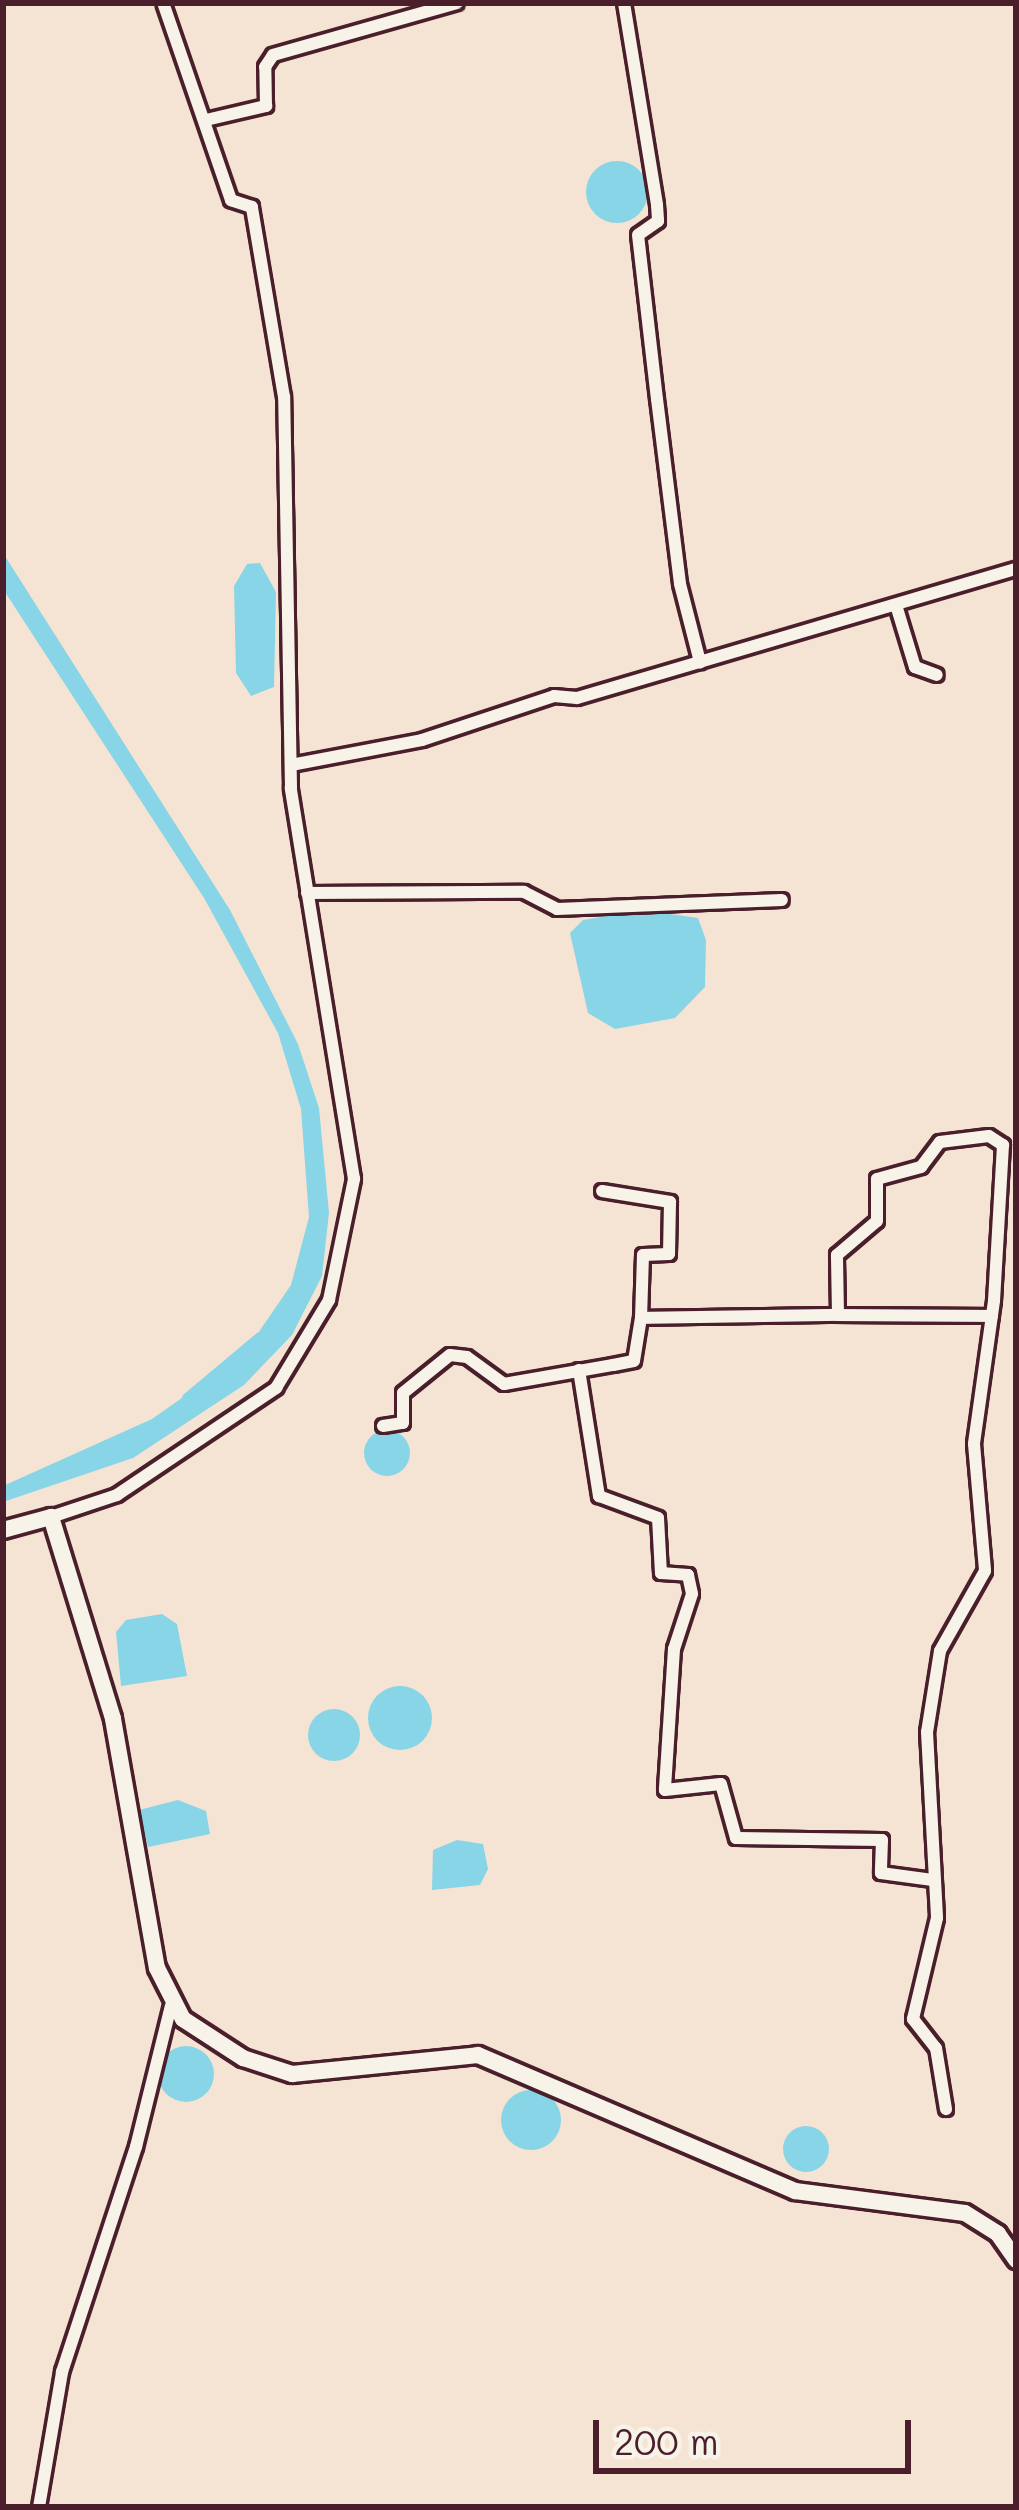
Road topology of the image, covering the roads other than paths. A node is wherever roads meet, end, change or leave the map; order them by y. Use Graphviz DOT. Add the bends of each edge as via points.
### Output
graph roads {
  1 [pos="164,3"];
  2 [pos="457,3"];
  3 [pos="624,3"];
  4 [pos="206,120"];
  5 [pos="1016,569"];
  6 [pos="896,605"];
  7 [pos="700,662"];
  8 [pos="937,675"];
  9 [pos="290,765"];
  10 [pos="307,893"];
  11 [pos="782,900"];
  12 [pos="1010,1148"];
  13 [pos="602,1191"];
  14 [pos="838,1315"];
  15 [pos="992,1316"];
  16 [pos="641,1318"];
  17 [pos="579,1370"];
  18 [pos="383,1426"];
  19 [pos="51,1516"];
  20 [pos="3,1530"];
  21 [pos="933,1880"];
  22 [pos="171,2006"];
  23 [pos="946,2109"];
  24 [pos="1016,2260"];
  25 [pos="39,2507"];
  1 -- 4 [label="street"];
  2 -- 4 [label="street" via="273,55 265,67 266,106"];
  3 -- 7 [label="street" via="658,221 638,236 680,584"];
  4 -- 9 [label="street" via="231,200 252,207 284,397"];
  5 -- 6 [label="street"];
  6 -- 7 [label="street"];
  6 -- 8 [label="street" via="915,667"];
  7 -- 9 [label="street" via="577,698 554,696 422,740"];
  9 -- 10 [label="street"];
  10 -- 11 [label="street" via="524,892 556,909"];
  10 -- 19 [label="street" via="354,1179 329,1300 276,1388 117,1495"];
  12 -- 14 [label="street" via="989,1136 940,1142 921,1167 877,1180 877,1221 837,1255"];
  12 -- 15 [label="street"];
  13 -- 16 [label="street" via="670,1202 669,1254 644,1255"];
  14 -- 15 [label="street"];
  14 -- 16 [label="street"];
  15 -- 21 [label="street" via="974,1444 986,1571 940,1651 927,1732"];
  16 -- 17 [label="street" via="634,1361"];
  17 -- 18 [label="street" via="504,1384 450,1355 404,1393 403,1423"];
  17 -- 21 [label="street" via="599,1496 655,1515 661,1573 688,1575 692,1594 674,1649 665,1790 721,1784 736,1838 882,1840 881,1873"];
  19 -- 20 [label="main road"];
  19 -- 22 [label="main road" via="113,1719 148,1928"];
  21 -- 23 [label="street" via="937,1918 913,2019 936,2048"];
  22 -- 24 [label="main road" via="212,2040 292,2074 478,2055 795,2191 965,2213 998,2234"];
  22 -- 25 [label="street" via="136,2147 62,2372"];
}
